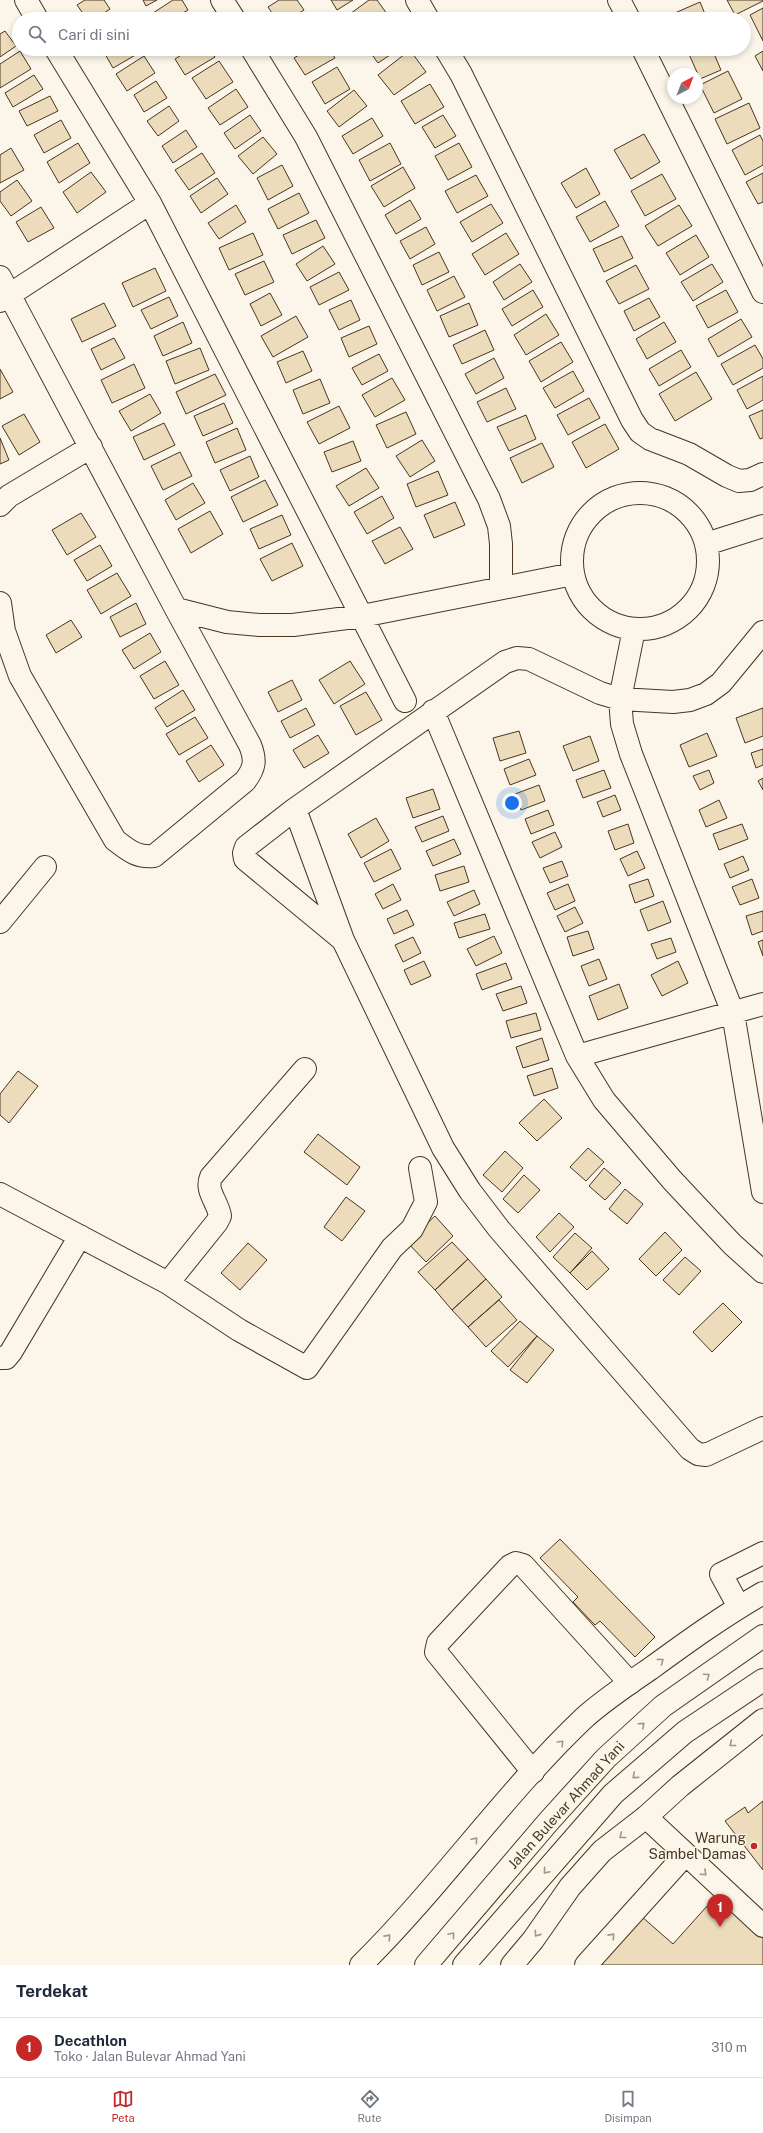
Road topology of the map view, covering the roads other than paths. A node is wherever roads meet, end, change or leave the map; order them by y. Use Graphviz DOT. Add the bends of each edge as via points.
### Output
graph roads {
  1 [pos="26,0"];
  2 [pos="222,0"];
  3 [pos="417,0"];
  4 [pos="619,0"];
  5 [pos="33,12"];
  6 [pos="230,12"];
  7 [pos="424,12"];
  8 [pos="625,12"];
  9 [pos="60,56"];
  10 [pos="256,56"];
  11 [pos="450,56"];
  12 [pos="646,56"];
  13 [pos="150,203"];
  14 [pos="0,276"];
  15 [pos="763,292"];
  16 [pos="6,298"];
  17 [pos="92,447"];
  18 [pos="763,474"];
  19 [pos="0,505"];
  20 [pos="763,526"];
  21 [pos="706,544"];
  22 [pos="573,574"];
  23 [pos="501,586"];
  24 [pos="0,603"];
  25 [pos="176,610"];
  26 [pos="362,616"];
  27 [pos="634,629"];
  28 [pos="763,633"];
  29 [pos="620,699"];
  30 [pos="405,701"];
  31 [pos="433,711"];
  32 [pos="295,809"];
  33 [pos="45,867"];
  34 [pos="0,922"];
  35 [pos="343,940"];
  36 [pos="763,1004"];
  37 [pos="733,1013"];
  38 [pos="577,1056"];
  39 [pos="305,1069"];
  40 [pos="420,1168"];
  41 [pos="763,1192"];
  42 [pos="0,1194"];
  43 [pos="80,1236"];
  44 [pos="763,1272"];
  45 [pos="168,1283"];
  46 [pos="0,1358"];
  47 [pos="763,1428"];
  48 [pos="763,1553"];
  49 [pos="763,1593"];
  50 [pos="739,1607"];
  51 [pos="763,1636"];
  52 [pos="763,1680"];
  53 [pos="630,1683"];
  54 [pos="763,1720"];
  55 [pos="533,1772"];
  56 [pos="646,1817"];
  57 [pos="685,1855"];
  58 [pos="763,1926"];
  59 [pos="361,1965"];
  60 [pos="426,1965"];
  61 [pos="464,1965"];
  62 [pos="512,1965"];
  63 [pos="586,1965"];
  1 -- 5 [label="street"];
  2 -- 6 [label="street"];
  3 -- 7 [label="street"];
  4 -- 8 [label="street"];
  9 -- 13 [label="street"];
  10 -- 23 [label="street" via="306,137 489,499 501,544"];
  11 -- 18 [label="street" via="640,432 650,439 689,454 739,481 750,480"];
  12 -- 15 [label="street"];
  13 -- 16 [label="street"];
  13 -- 26 [label="street"];
  14 -- 16 [label="street"];
  16 -- 17 [label="street"];
  17 -- 19 [label="street" via="9,496"];
  17 -- 25 [label="street"];
  20 -- 21 [label="street"];
  21 -- 22 [label="street" via="697,522 680,506 659,495 636,492 613,497 594,510 579,528 572,550"];
  21 -- 27 [label="street" via="707,573 703,587 692,605 669,622 655,627"];
  22 -- 23 [label="street"];
  22 -- 27 [label="street" via="580,594 594,611 613,623"];
  23 -- 26 [label="street"];
  24 -- 25 [label="street" via="4,631 20,676 114,840 143,857 154,856 245,781 254,770 255,758 250,745"];
  25 -- 26 [label="street" via="227,622 259,625 293,625"];
  26 -- 30 [label="street"];
  27 -- 29 [label="street"];
  28 -- 29 [label="street" via="721,683 706,694 690,700 672,702"];
  29 -- 31 [label="street" via="530,659 517,658 505,662"];
  29 -- 37 [label="street" via="622,724 631,754"];
  31 -- 32 [label="street"];
  31 -- 38 [label="street"];
  32 -- 35 [label="street"];
  32 -- 35 [label="street" via="246,847 245,859"];
  33 -- 34 [label="street"];
  35 -- 47 [label="street" via="443,1148 470,1191 504,1235 690,1449 706,1455"];
  36 -- 37 [label="street"];
  37 -- 38 [label="street"];
  37 -- 41 [label="street"];
  38 -- 44 [label="street" via="604,1100 672,1180 732,1244"];
  39 -- 45 [label="street" via="211,1177 210,1190 220,1216"];
  40 -- 45 [label="street" via="426,1202 412,1229 392,1248 307,1368 239,1330"];
  42 -- 43 [label="street"];
  43 -- 45 [label="street"];
  43 -- 46 [label="street" via="11,1352 6,1358"];
  48 -- 50 [label="street" via="721,1574"];
  49 -- 50 [label="street"];
  53 -- 50 [label="street, one-way"];
  60 -- 51 [label="street, Jalan Bulevar Ahmad Yani, one-way" via="606,1758 663,1706"];
  52 -- 61 [label="street, Jalan Bulevar Ahmad Yani, one-way" via="685,1732 613,1794"];
  55 -- 53 [label="street, one-way" via="585,1717"];
  53 -- 55 [label="street" via="523,1565 516,1563 510,1566 438,1643 436,1652"];
  54 -- 56 [label="street, one-way" via="680,1786"];
  59 -- 55 [label="street, one-way" via="385,1942"];
  56 -- 57 [label="street"];
  56 -- 62 [label="street, one-way" via="602,1851 570,1887"];
  57 -- 58 [label="street, one-way"];
  63 -- 57 [label="street, one-way"];
}
